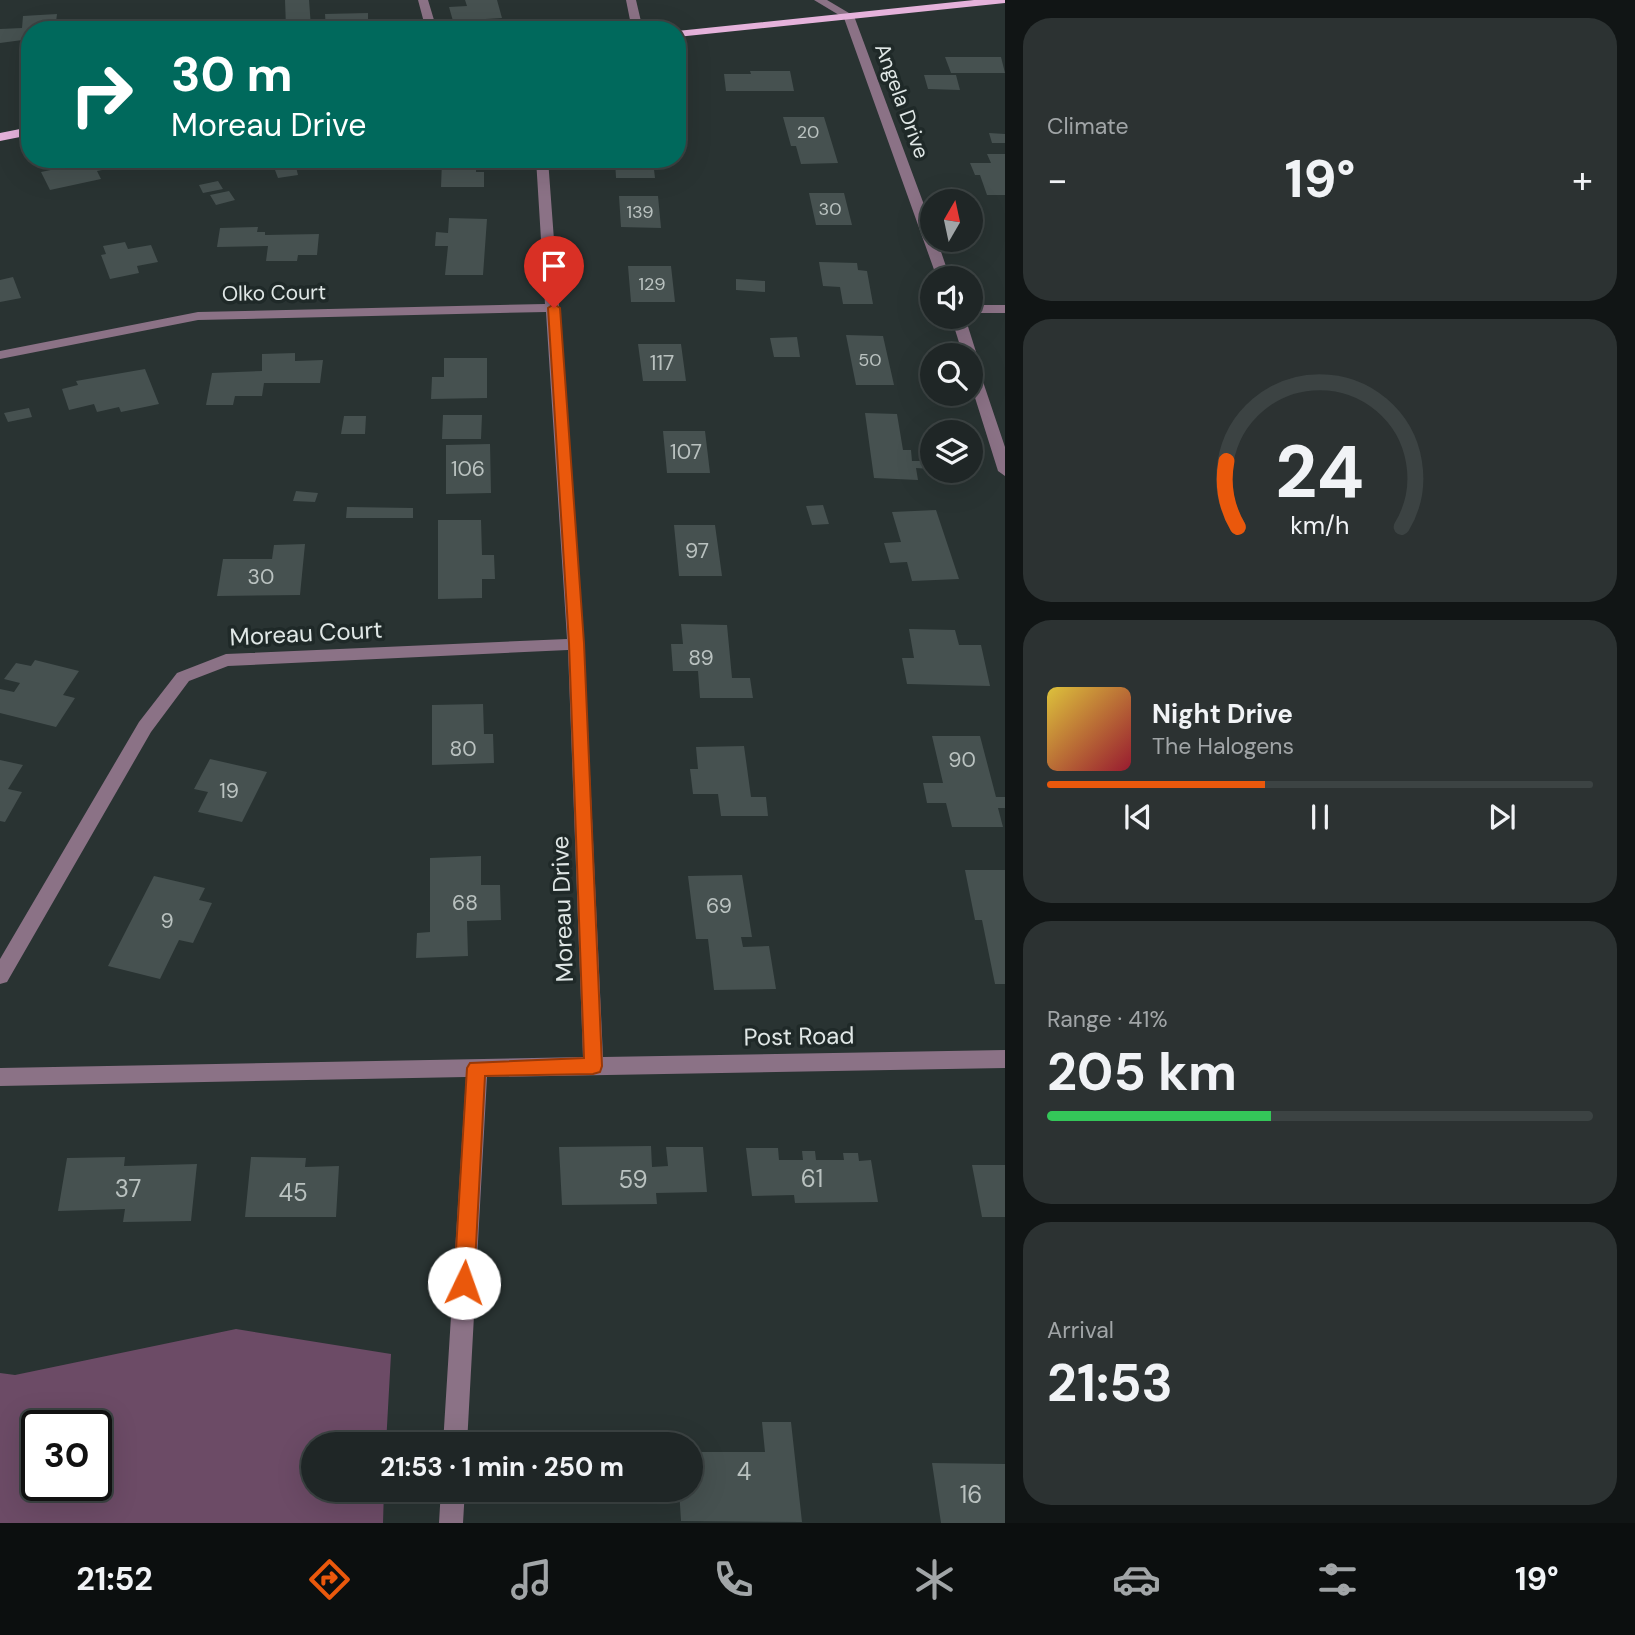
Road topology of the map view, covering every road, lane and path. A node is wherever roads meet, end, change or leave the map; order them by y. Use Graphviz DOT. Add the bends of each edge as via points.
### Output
graph roads {
  1 [pos="423,0"];
  2 [pos="631,0"];
  3 [pos="819,0"];
  4 [pos="1005,0"];
  5 [pos="849,16"];
  6 [pos="429,21"];
  7 [pos="636,21"];
  8 [pos="686,33"];
  9 [pos="21,133"];
  10 [pos="0,137"];
  11 [pos="543,168"];
  12 [pos="940,266"];
  13 [pos="554,308"];
  14 [pos="983,309"];
  15 [pos="1005,309"];
  16 [pos="0,355"];
  17 [pos="983,400"];
  18 [pos="1005,471"];
  19 [pos="576,643"];
  20 [pos="0,976"];
  21 [pos="1005,1059"];
  22 [pos="593,1066"];
  23 [pos="477,1068"];
  24 [pos="0,1077"];
  25 [pos="456,1432"];
  26 [pos="452,1502"];
  27 [pos="451,1523"];
  1 -- 6 [label="street"];
  2 -- 7 [label="street"];
  3 -- 5 [label="street"];
  4 -- 5 [label="main road"];
  5 -- 8 [label="main road"];
  5 -- 12 [label="street, Angela Drive"];
  9 -- 10 [label="main road"];
  11 -- 13 [label="street, Moreau Drive"];
  13 -- 16 [label="street, Olko Court" via="198,316"];
  13 -- 19 [label="street, Moreau Drive"];
  14 -- 15 [label="street"];
  17 -- 18 [label="street"];
  19 -- 20 [label="street, Moreau Court" via="226,660 183,677 145,727"];
  19 -- 22 [label="street, Moreau Drive"];
  21 -- 22 [label="street, Post Road"];
  22 -- 23 [label="street"];
  23 -- 24 [label="street"];
  23 -- 25 [label="street"];
  26 -- 27 [label="street"];
}
